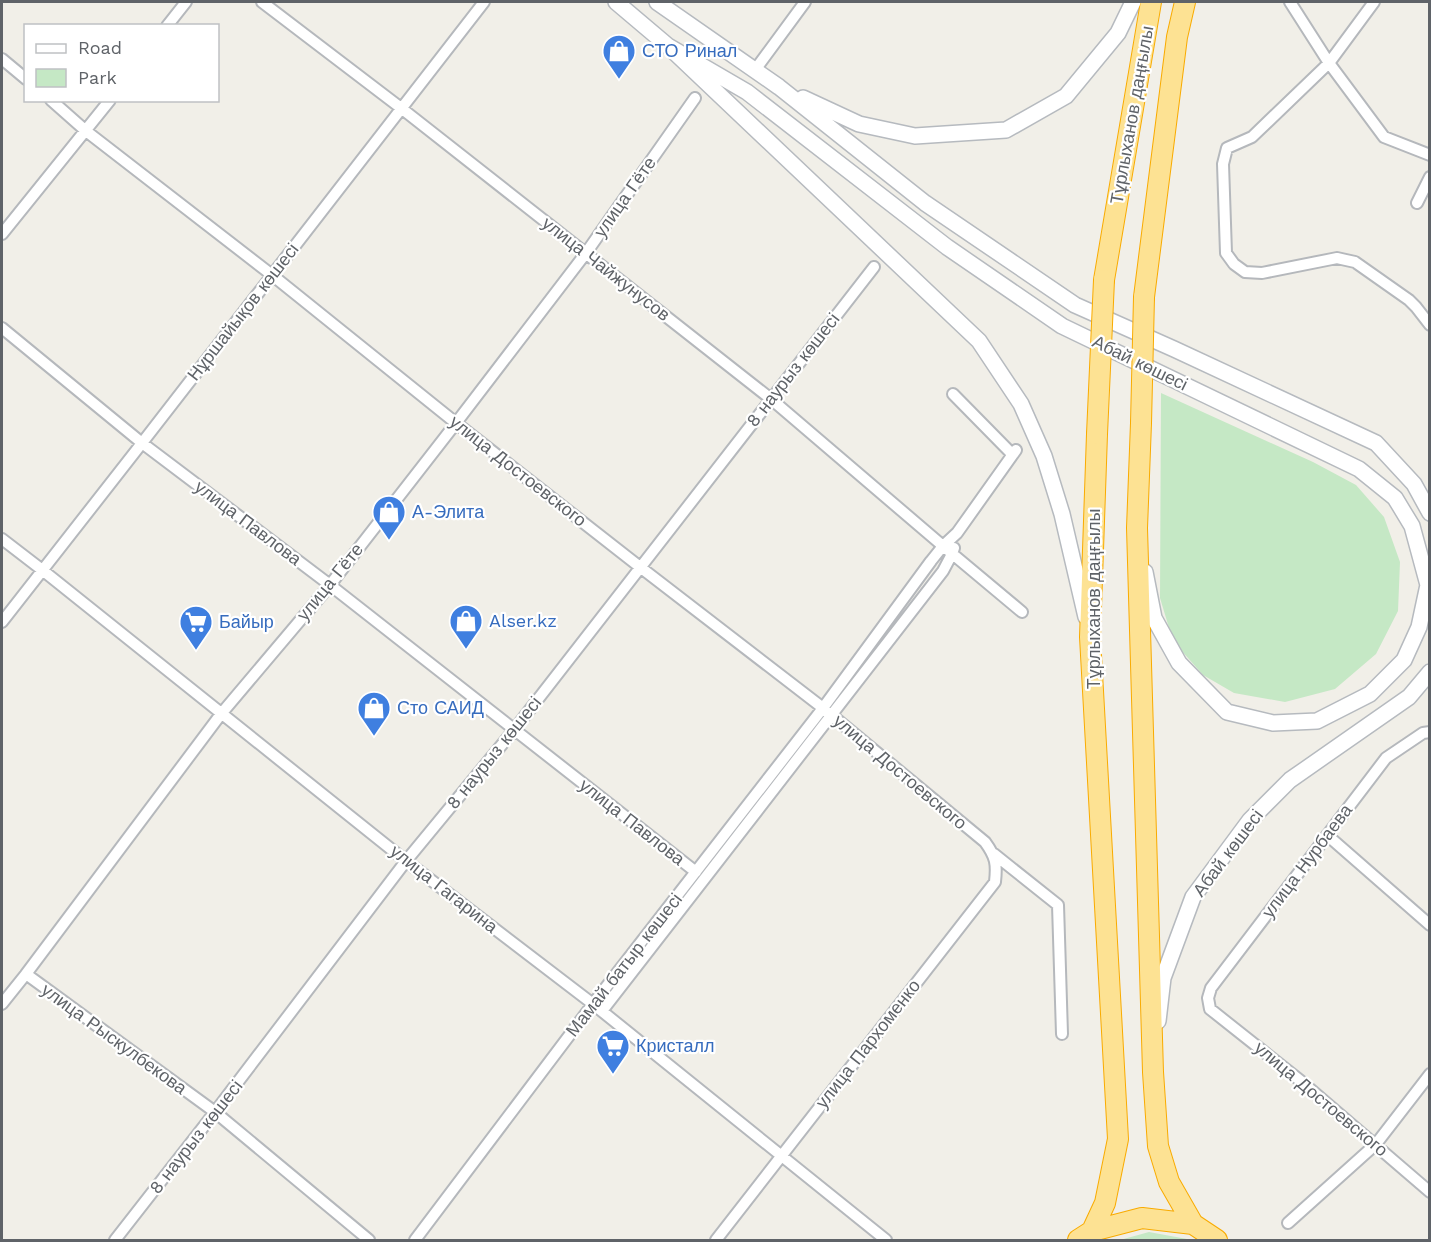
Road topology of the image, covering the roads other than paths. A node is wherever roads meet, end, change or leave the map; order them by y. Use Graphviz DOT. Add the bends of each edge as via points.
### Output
graph roads {
  1 [pos="186,2"];
  2 [pos="262,2"];
  3 [pos="484,2"];
  4 [pos="616,2"];
  5 [pos="657,2"];
  6 [pos="805,2"];
  7 [pos="1133,2"];
  8 [pos="1151,2"];
  9 [pos="1185,2"];
  10 [pos="1290,2"];
  11 [pos="1374,2"];
  12 [pos="170,24"];
  13 [pos="668,45"];
  14 [pos="2,59"];
  15 [pos="1329,63"];
  16 [pos="755,70"];
  17 [pos="24,77"];
  18 [pos="779,87"];
  19 [pos="695,98"];
  20 [pos="53,102"];
  21 [pos="109,102"];
  22 [pos="401,108"];
  23 [pos="87,131"];
  24 [pos="1430,154"];
  25 [pos="1430,177"];
  26 [pos="1417,203"];
  27 [pos="2,234"];
  28 [pos="585,253"];
  29 [pos="874,267"];
  30 [pos="272,275"];
  31 [pos="1430,325"];
  32 [pos="2,328"];
  33 [pos="953,394"];
  34 [pos="771,399"];
  35 [pos="456,423"];
  36 [pos="142,443"];
  37 [pos="1430,513"];
  38 [pos="1137,528"];
  39 [pos="957,533"];
  40 [pos="2,539"];
  41 [pos="943,546"];
  42 [pos="952,554"];
  43 [pos="640,567"];
  44 [pos="41,569"];
  45 [pos="330,585"];
  46 [pos="1022,612"];
  47 [pos="2,621"];
  48 [pos="1090,638"];
  49 [pos="1430,672"];
  50 [pos="828,712"];
  51 [pos="220,714"];
  52 [pos="514,730"];
  53 [pos="1430,732"];
  54 [pos="1327,835"];
  55 [pos="994,854"];
  56 [pos="406,861"];
  57 [pos="696,872"];
  58 [pos="1430,925"];
  59 [pos="26,974"];
  60 [pos="2,1004"];
  61 [pos="598,1007"];
  62 [pos="1210,1009"];
  63 [pos="1062,1034"];
  64 [pos="1153,1072"];
  65 [pos="1430,1074"];
  66 [pos="215,1112"];
  67 [pos="1376,1144"];
  68 [pos="781,1155"];
  69 [pos="1430,1192"];
  70 [pos="1288,1223"];
  71 [pos="1193,1224"];
  72 [pos="1085,1236"];
  73 [pos="116,1240"];
  74 [pos="369,1240"];
  75 [pos="415,1240"];
  76 [pos="716,1240"];
  77 [pos="886,1240"];
  78 [pos="1217,1240"];
  1 -- 12 [label="street"];
  2 -- 22 [label="street, улица Чайжунусов"];
  3 -- 22 [label="street, Нұршайықов көшесі"];
  4 -- 13 [label="main road"];
  5 -- 16 [label="main road"];
  6 -- 16 [label="street"];
  7 -- 18 [label="main road" via="1118,33 1066,96 1006,130 915,136 859,124"];
  8 -- 48 [label="highway, Тұрлыханов даңғылы, bridge" via="1104,280"];
  9 -- 38 [label="highway, Тұрлыханов даңғылы, bridge" via="1144,297"];
  10 -- 15 [label="street"];
  11 -- 15 [label="street"];
  13 -- 38 [label="main road, Абай көшесі" via="747,92 947,247 1062,326 1359,469 1395,498 1412,526 1428,585 1419,627 1404,660 1370,694 1317,721 1273,723 1227,712 1179,663 1154,618"];
  13 -- 48 [label="main road" via="979,341 1021,404 1044,456 1062,514"];
  14 -- 17 [label="street"];
  15 -- 24 [label="street" via="1384,137"];
  15 -- 31 [label="street" via="1252,136 1227,148 1223,164 1226,253 1245,272 1262,273 1337,258 1354,262 1409,300"];
  16 -- 18 [label="main road"];
  18 -- 37 [label="main road, Абай көшесі" via="925,203 1075,305 1376,444 1414,484"];
  19 -- 28 [label="street, улица Гёте"];
  20 -- 23 [label="street, улица Достоевского"];
  21 -- 23 [label="street"];
  22 -- 28 [label="street, улица Чайжунусов"];
  22 -- 30 [label="street, Нұршайықов көшесі"];
  23 -- 27 [label="street"];
  23 -- 30 [label="street, улица Достоевского"];
  25 -- 26 [label="street"];
  28 -- 34 [label="street, улица Чайжунусов"];
  28 -- 35 [label="street, улица Гёте"];
  29 -- 34 [label="street, 8 наурыз көшесі"];
  30 -- 35 [label="street, улица Достоевского"];
  30 -- 36 [label="street, Нұршайықов көшесі"];
  32 -- 36 [label="street, улица Павлова"];
  33 -- 39 [label="street" via="1014,452"];
  34 -- 41 [label="street, улица Чайжунусов"];
  34 -- 43 [label="street, 8 наурыз көшесі"];
  35 -- 43 [label="street, улица Достоевского"];
  35 -- 45 [label="street, улица Гёте"];
  36 -- 44 [label="street, Нұршайықов көшесі"];
  36 -- 45 [label="street, улица Павлова"];
  38 -- 64 [label="highway, Тұрлыханов даңғылы"];
  39 -- 41 [label="street, Мамай батыр көшесі"];
  39 -- 42 [label="street, Мамай батыр көшесі"];
  40 -- 44 [label="street, улица Гагарина"];
  41 -- 42 [label="street, улица Чайжунусов"];
  41 -- 50 [label="street, Мамай батыр көшесі"];
  42 -- 46 [label="street, улица Чайжунусов"];
  42 -- 50 [label="street, Мамай батыр көшесі" via="943,571"];
  43 -- 50 [label="street, улица Достоевского"];
  43 -- 52 [label="street, 8 наурыз көшесі"];
  44 -- 47 [label="street, Нұршайықов көшесі"];
  44 -- 51 [label="street, улица Гагарина"];
  45 -- 51 [label="street, улица Гёте"];
  45 -- 52 [label="street, улица Павлова"];
  48 -- 72 [label="highway, Тұрлыханов даңғылы" via="1118,1139 1105,1203"];
  49 -- 64 [label="main road, Абай көшесі" via="1409,697 1290,780 1250,820 1193,897 1163,978"];
  50 -- 55 [label="street, улица Достоевского" via="985,842"];
  50 -- 57 [label="street, Мамай батыр көшесі"];
  50 -- 61 [label="street, Мамай батыр көшесі"];
  51 -- 56 [label="street, улица Гагарина"];
  51 -- 59 [label="street, улица Гёте"];
  52 -- 56 [label="street, 8 наурыз көшесі"];
  52 -- 57 [label="street, улица Павлова"];
  53 -- 54 [label="street, улица Нурбаева" via="1386,758"];
  54 -- 58 [label="street"];
  54 -- 62 [label="street, улица Нурбаева" via="1211,988"];
  55 -- 63 [label="street" via="1058,905"];
  55 -- 68 [label="street, улица Пархоменко" via="995,882"];
  56 -- 61 [label="street, улица Гагарина"];
  56 -- 66 [label="street, 8 наурыз көшесі"];
  57 -- 61 [label="street, Мамай батыр көшесі"];
  59 -- 60 [label="street, улица Гёте"];
  59 -- 66 [label="street, улица Рыскулбекова"];
  61 -- 68 [label="street, улица Гагарина"];
  61 -- 75 [label="street, Мамай батыр көшесі"];
  62 -- 67 [label="street, улица Достоевского"];
  64 -- 71 [label="highway, Тұрлыханов даңғылы" via="1158,1146 1169,1182"];
  65 -- 67 [label="street"];
  66 -- 73 [label="street, 8 наурыз көшесі"];
  66 -- 74 [label="street, улица Рыскулбекова"];
  67 -- 69 [label="street, улица Достоевского"];
  67 -- 70 [label="street"];
  68 -- 76 [label="street, улица Пархоменко"];
  68 -- 77 [label="street, улица Гагарина"];
  71 -- 72 [label="highway" via="1142,1218"];
  71 -- 78 [label="highway"];
}
